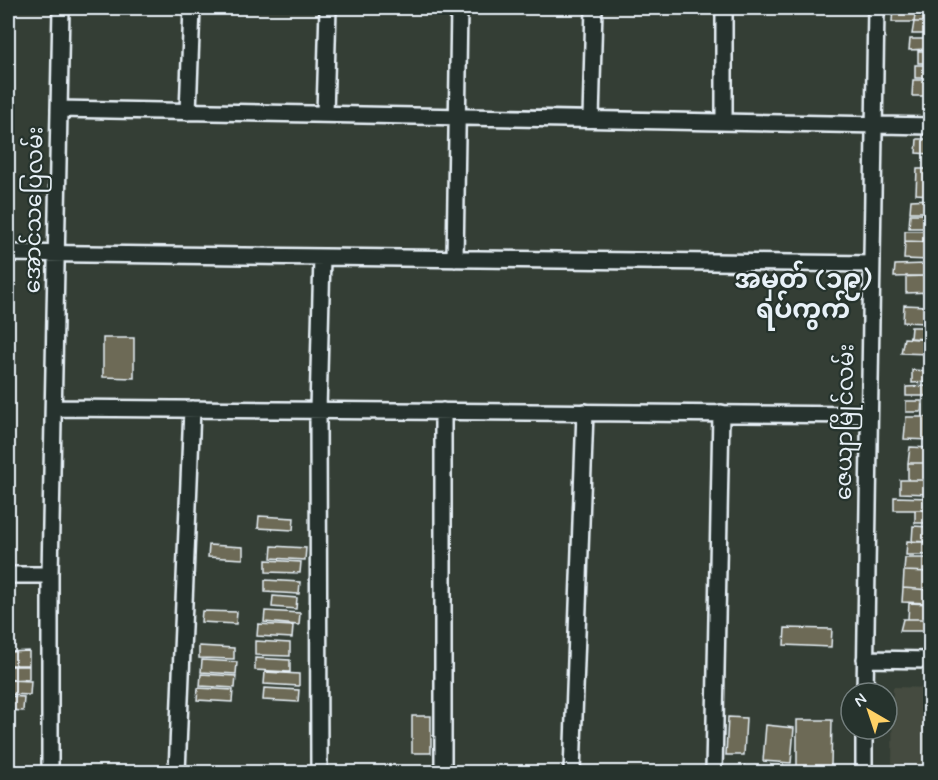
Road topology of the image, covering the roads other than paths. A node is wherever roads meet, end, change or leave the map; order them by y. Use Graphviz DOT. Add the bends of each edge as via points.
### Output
graph roads {
  1 [pos="61,8"];
  2 [pos="192,8"];
  3 [pos="328,8"];
  4 [pos="459,8"];
  5 [pos="594,8"];
  6 [pos="724,8"];
  7 [pos="876,8"];
  8 [pos="59,109"];
  9 [pos="189,112"];
  10 [pos="325,114"];
  11 [pos="457,117"];
  12 [pos="591,119"];
  13 [pos="724,122"];
  14 [pos="874,124"];
  15 [pos="930,126"];
  16 [pos="8,253"];
  17 [pos="57,254"];
  18 [pos="322,257"];
  19 [pos="454,259"];
  20 [pos="871,264"];
  21 [pos="54,408"];
  22 [pos="192,410"];
  23 [pos="318,410"];
  24 [pos="443,411"];
  25 [pos="585,412"];
  26 [pos="721,413"];
  27 [pos="868,415"];
  28 [pos="8,575"];
  29 [pos="50,575"];
  30 [pos="866,659"];
  31 [pos="930,660"];
  32 [pos="865,681"];
  33 [pos="864,741"];
  34 [pos="51,772"];
  35 [pos="177,772"];
  36 [pos="319,772"];
  37 [pos="443,772"];
  38 [pos="572,772"];
  39 [pos="714,772"];
  40 [pos="864,772"];
  1 -- 8 [label="street, အောင်သပြေလမ်း"];
  2 -- 9 [label="street"];
  3 -- 10 [label="street"];
  4 -- 11 [label="street"];
  5 -- 12 [label="street"];
  6 -- 13 [label="street"];
  7 -- 14 [label="street, ဇေယျာမြိုင်လမ်း"];
  8 -- 9 [label="street"];
  8 -- 17 [label="street, အောင်သပြေလမ်း"];
  9 -- 10 [label="street"];
  10 -- 11 [label="street"];
  11 -- 12 [label="street"];
  11 -- 19 [label="street"];
  12 -- 13 [label="street"];
  13 -- 14 [label="street"];
  14 -- 15 [label="street"];
  14 -- 20 [label="street, ဇေယျာမြိုင်လမ်း"];
  16 -- 17 [label="street"];
  17 -- 18 [label="street"];
  17 -- 21 [label="street, အောင်သပြေလမ်း"];
  18 -- 19 [label="street"];
  18 -- 23 [label="street"];
  19 -- 20 [label="street"];
  20 -- 27 [label="street, ဇေယျာမြိုင်လမ်း"];
  21 -- 22 [label="street"];
  21 -- 29 [label="street, အောင်သပြေလမ်း"];
  22 -- 23 [label="street"];
  22 -- 35 [label="street"];
  23 -- 24 [label="street"];
  23 -- 36 [label="street"];
  24 -- 25 [label="street"];
  24 -- 37 [label="street"];
  25 -- 26 [label="street"];
  25 -- 38 [label="street"];
  26 -- 27 [label="street"];
  26 -- 39 [label="street"];
  27 -- 30 [label="street, ဇေယျာမြိုင်လမ်း"];
  28 -- 29 [label="street"];
  29 -- 34 [label="street, အောင်သပြေလမ်း"];
  30 -- 31 [label="street"];
  30 -- 32 [label="street, ဇေယျာမြိုင်လမ်း"];
  33 -- 40 [label="street"];
}
